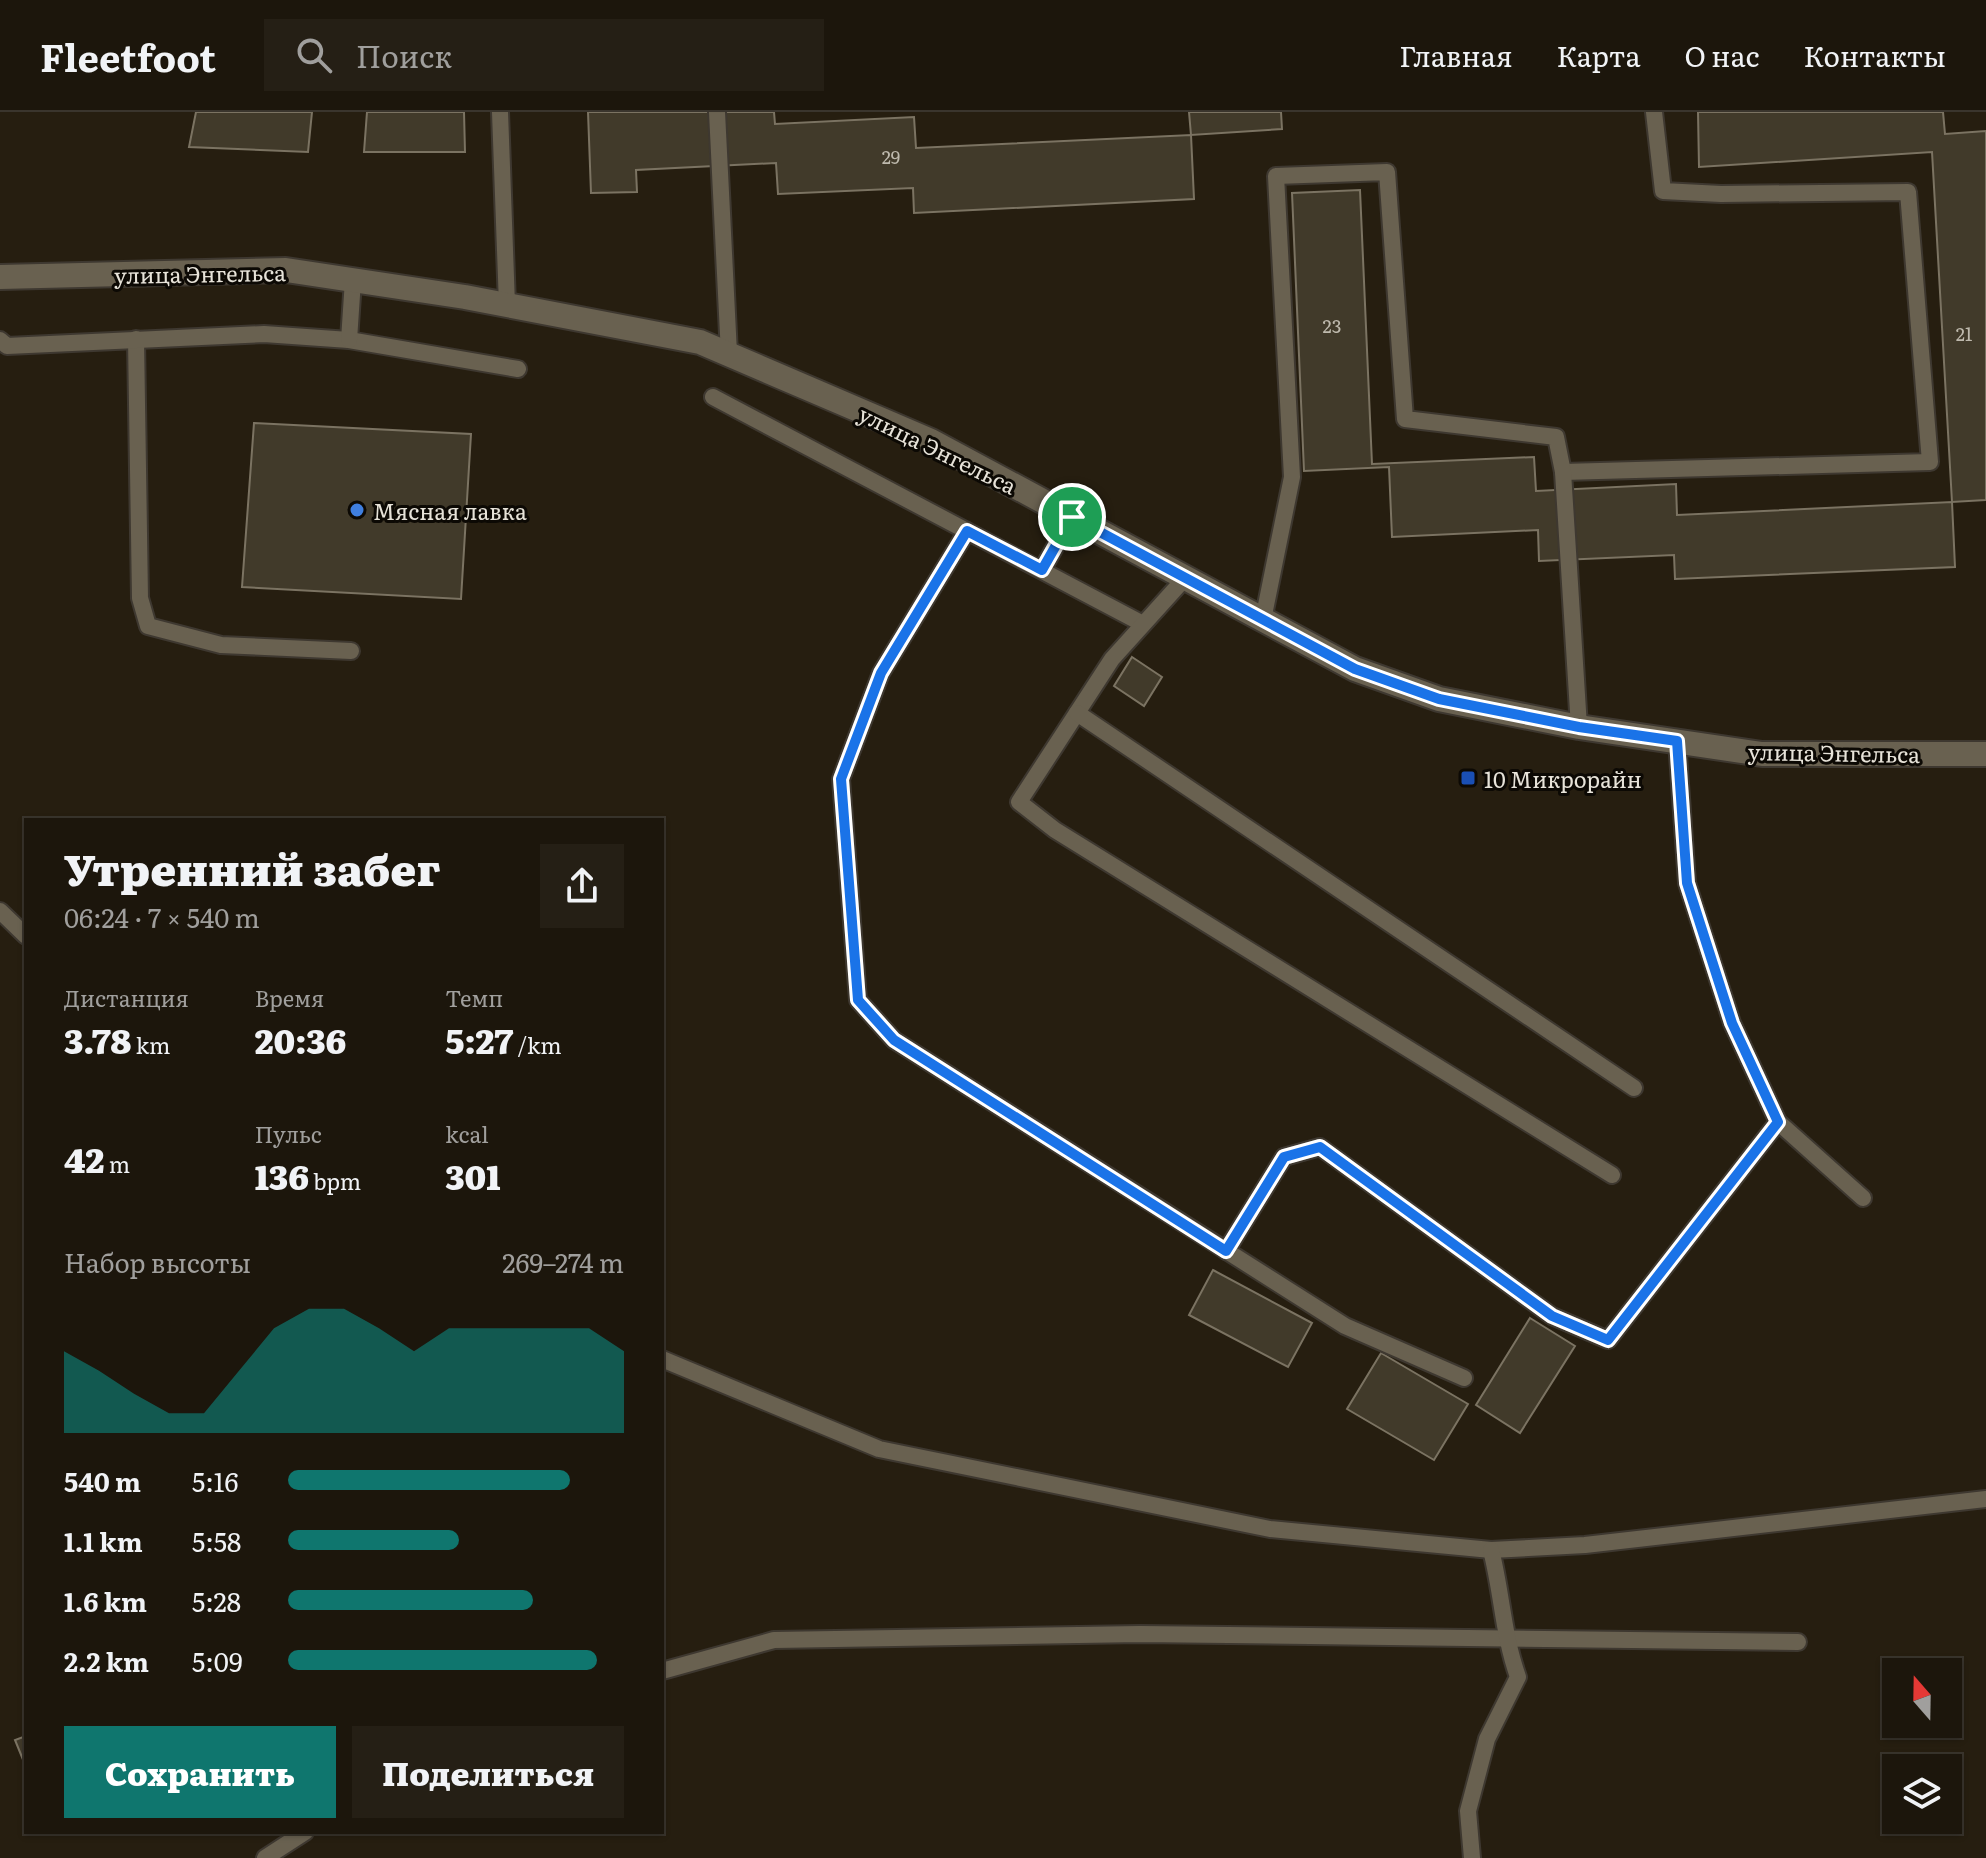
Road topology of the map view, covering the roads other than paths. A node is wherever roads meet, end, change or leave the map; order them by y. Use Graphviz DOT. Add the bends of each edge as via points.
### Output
graph roads {
  1 [pos="500,112"];
  2 [pos="717,112"];
  3 [pos="1654,112"];
  4 [pos="0,277"];
  5 [pos="353,280"];
  6 [pos="507,305"];
  7 [pos="136,339"];
  8 [pos="0,340"];
  9 [pos="349,340"];
  10 [pos="729,354"];
  11 [pos="518,369"];
  12 [pos="713,397"];
  13 [pos="1563,472"];
  14 [pos="1072,517"];
  15 [pos="967,531"];
  16 [pos="1042,570"];
  17 [pos="1186,577"];
  18 [pos="1263,620"];
  19 [pos="1143,624"];
  20 [pos="351,651"];
  21 [pos="1077,713"];
  22 [pos="1579,727"];
  23 [pos="1677,741"];
  24 [pos="1986,754"];
  25 [pos="0,911"];
  26 [pos="24,934"];
  27 [pos="1634,1088"];
  28 [pos="1778,1122"];
  29 [pos="1612,1175"];
  30 [pos="1863,1198"];
  31 [pos="1226,1251"];
  32 [pos="664,1360"];
  33 [pos="1464,1378"];
  34 [pos="1986,1499"];
  35 [pos="1491,1550"];
  36 [pos="1505,1640"];
  37 [pos="1798,1642"];
  38 [pos="664,1670"];
  39 [pos="302,1834"];
  40 [pos="265,1858"];
  41 [pos="1472,1858"];
  1 -- 6 [label="lane"];
  2 -- 10 [label="lane"];
  3 -- 13 [label="lane" via="1663,191 1908,192 1930,462"];
  4 -- 5 [label="main road, улица Энгельса" via="286,270"];
  5 -- 6 [label="main road, улица Энгельса"];
  5 -- 9 [label="lane"];
  6 -- 10 [label="main road, улица Энгельса" via="700,342"];
  7 -- 8 [label="lane" via="7,346"];
  7 -- 9 [label="lane" via="264,334"];
  7 -- 20 [label="lane" via="140,598 148,626 221,645"];
  9 -- 11 [label="lane"];
  10 -- 14 [label="main road, улица Энгельса" via="931,441"];
  12 -- 15 [label="lane"];
  13 -- 18 [label="lane" via="1556,437 1405,419 1387,172 1276,176 1292,477"];
  13 -- 22 [label="lane"];
  14 -- 16 [label="lane"];
  14 -- 17 [label="main road, улица Энгельса"];
  15 -- 16 [label="lane"];
  15 -- 31 [label="lane" via="881,673 841,779 858,1000 894,1040"];
  16 -- 19 [label="lane"];
  17 -- 18 [label="main road, улица Энгельса"];
  17 -- 19 [label="lane"];
  18 -- 22 [label="main road, улица Энгельса" via="1355,669 1439,699"];
  19 -- 21 [label="lane" via="1112,659"];
  21 -- 27 [label="lane"];
  21 -- 29 [label="lane" via="1019,802 1055,830"];
  22 -- 23 [label="main road, улица Энгельса"];
  23 -- 24 [label="main road, улица Энгельса" via="1762,754"];
  23 -- 28 [label="lane" via="1687,883 1732,1023"];
  25 -- 26 [label="lane"];
  28 -- 30 [label="lane"];
  28 -- 31 [label="lane" via="1608,1340 1552,1316 1320,1147 1284,1157"];
  31 -- 33 [label="lane" via="1345,1326"];
  32 -- 35 [label="lane" via="879,1449 1270,1529"];
  34 -- 35 [label="lane" via="1585,1545"];
  35 -- 36 [label="lane" via="1504,1602"];
  36 -- 37 [label="lane"];
  36 -- 38 [label="lane" via="1140,1634 774,1640"];
  36 -- 41 [label="lane" via="1518,1677 1487,1739 1468,1811"];
  39 -- 40 [label="lane"];
}
